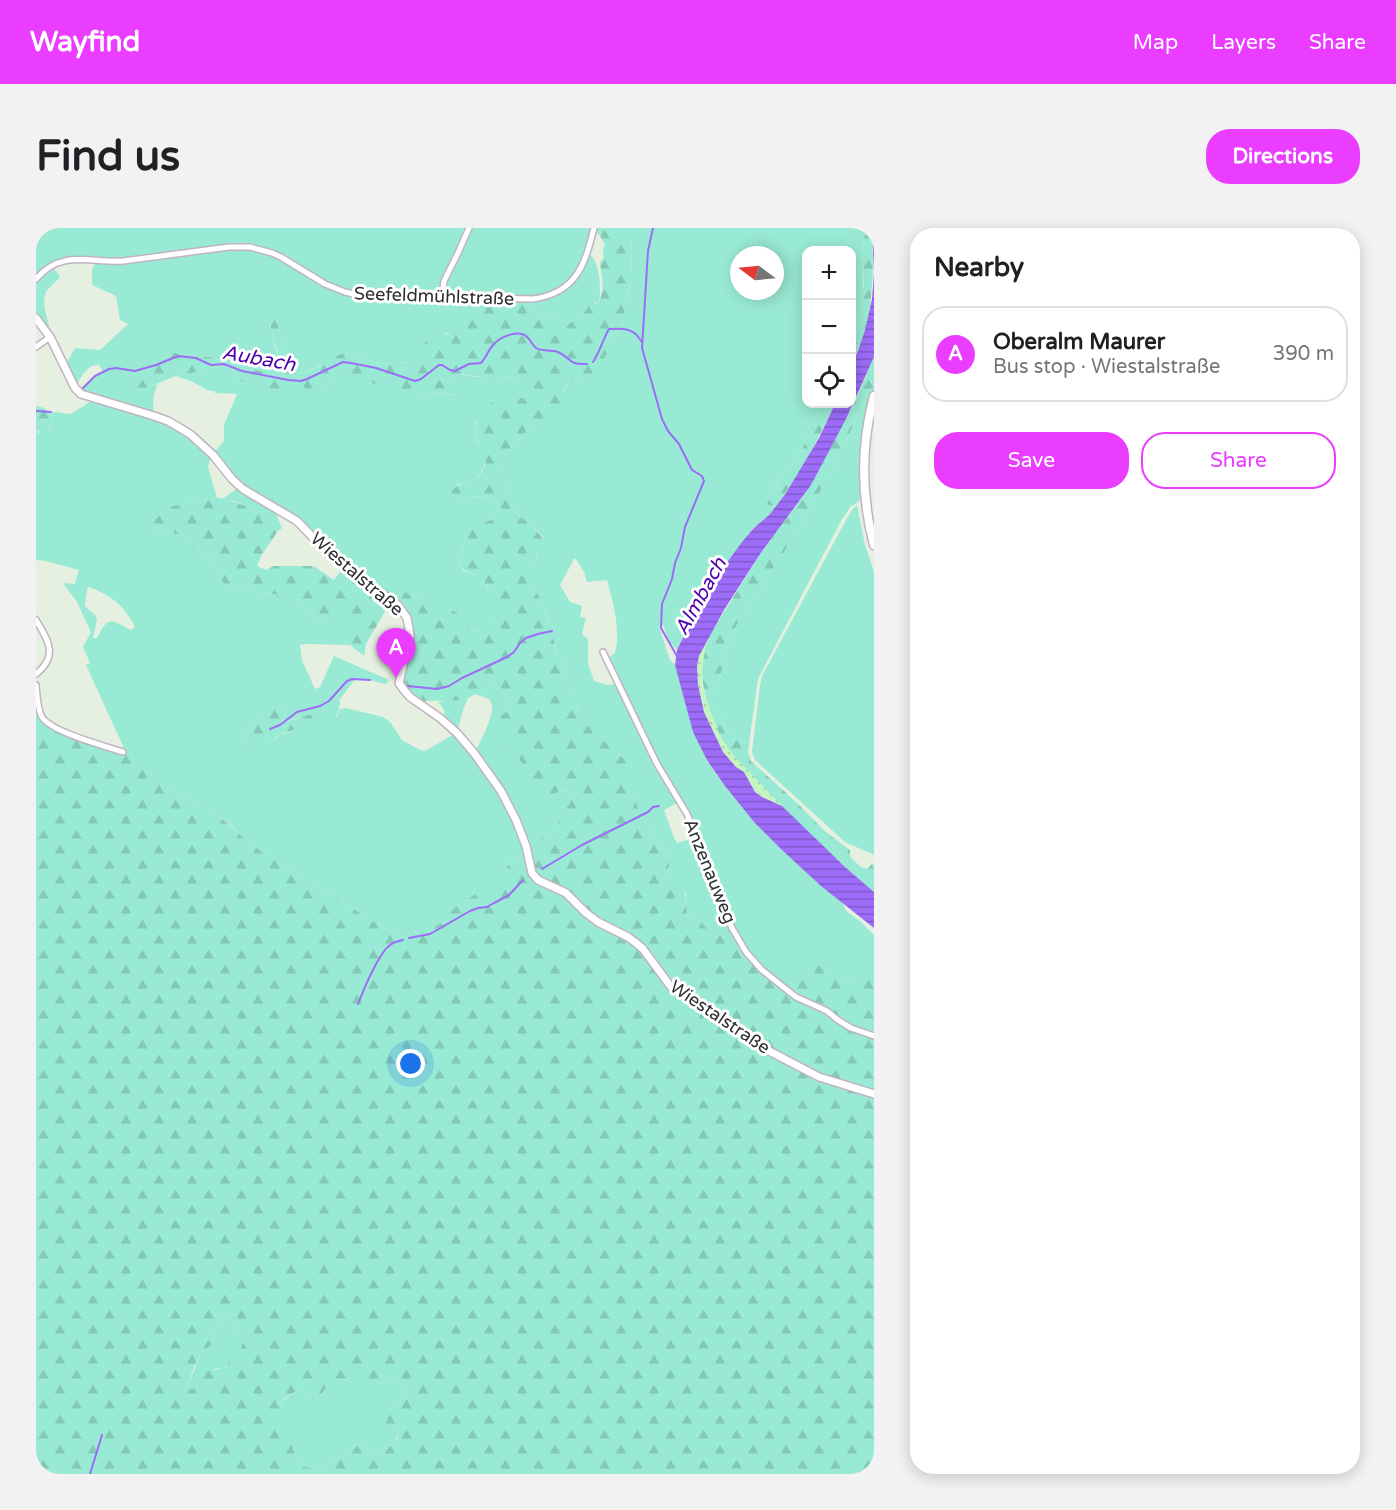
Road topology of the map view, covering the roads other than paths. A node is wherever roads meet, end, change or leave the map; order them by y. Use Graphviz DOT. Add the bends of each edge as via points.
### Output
graph roads {
  1 [pos="469,228"];
  2 [pos="594,228"];
  3 [pos="36,279"];
  4 [pos="442,297"];
  5 [pos="36,318"];
  6 [pos="50,337"];
  7 [pos="36,347"];
  8 [pos="874,396"];
  9 [pos="874,545"];
  10 [pos="36,620"];
  11 [pos="603,652"];
  12 [pos="36,674"];
  13 [pos="36,685"];
  14 [pos="123,752"];
  15 [pos="874,1036"];
  16 [pos="874,1094"];
  1 -- 4 [label="street" via="444,281"];
  2 -- 4 [label="street, Seefeldmühlstraße" via="584,264 567,285 551,295 533,299"];
  3 -- 4 [label="street, Seefeldmühlstraße" via="50,265 66,259 123,261 240,246 272,253 345,292"];
  5 -- 6 [label="street, Wiestalstraße"];
  6 -- 7 [label="street"];
  6 -- 16 [label="street, Wiestalstraße" via="81,394 168,421 197,438 243,489 297,521 332,557 398,605 407,618 410,635 399,683 410,697 457,733 501,791 516,820 535,877 566,893 598,922 636,943 671,987 754,1042 819,1077"];
  8 -- 9 [label="main road" via="864,479"];
  10 -- 12 [label="street" via="50,648 48,660"];
  11 -- 15 [label="street, Anzenauweg" via="657,764 687,814 732,928 746,952 796,997 827,1011 851,1028"];
  13 -- 14 [label="street" via="40,712 46,722"];
}
